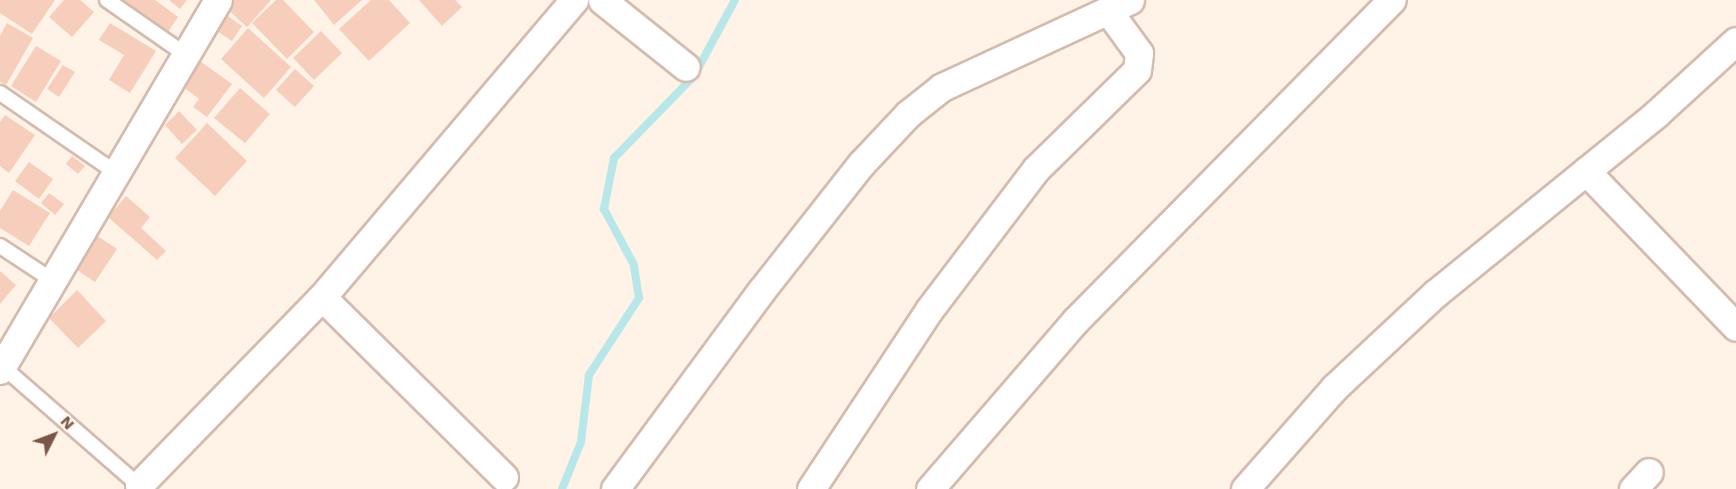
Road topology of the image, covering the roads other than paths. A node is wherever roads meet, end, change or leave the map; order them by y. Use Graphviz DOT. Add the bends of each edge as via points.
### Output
graph roads {
  1 [pos="107,0"];
  2 [pos="218,0"];
  3 [pos="574,0"];
  4 [pos="602,0"];
  5 [pos="1392,0"];
  6 [pos="1119,6"];
  7 [pos="1736,41"];
  8 [pos="186,54"];
  9 [pos="686,67"];
  10 [pos="0,93"];
  11 [pos="1586,171"];
  12 [pos="115,172"];
  13 [pos="0,246"];
  14 [pos="52,280"];
  15 [pos="322,297"];
  16 [pos="1736,327"];
  17 [pos="1,368"];
  18 [pos="504,477"];
  19 [pos="141,487"];
  20 [pos="615,489"];
  21 [pos="811,489"];
  22 [pos="930,489"];
  23 [pos="1245,489"];
  1 -- 8 [label="lane"];
  2 -- 8 [label="street"];
  3 -- 15 [label="street"];
  4 -- 9 [label="street"];
  5 -- 22 [label="street" via="1075,321"];
  6 -- 20 [label="street" via="942,87 908,114 861,164 761,291"];
  6 -- 21 [label="street" via="1138,53 1137,70 1036,169 929,310"];
  7 -- 11 [label="street"];
  8 -- 12 [label="street"];
  10 -- 12 [label="lane"];
  11 -- 16 [label="street"];
  11 -- 23 [label="street" via="1436,293 1334,388"];
  12 -- 14 [label="street"];
  13 -- 14 [label="lane"];
  14 -- 17 [label="street"];
  15 -- 18 [label="street"];
  15 -- 19 [label="street"];
  17 -- 19 [label="lane"];
}
